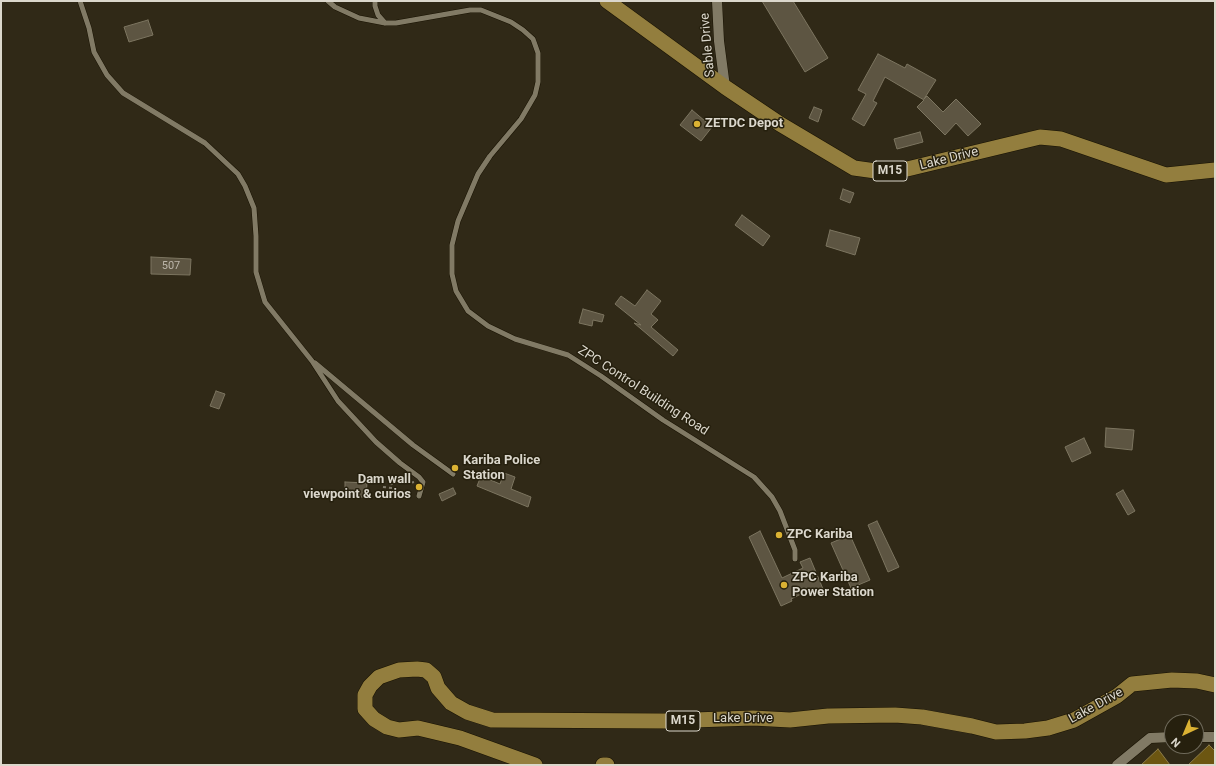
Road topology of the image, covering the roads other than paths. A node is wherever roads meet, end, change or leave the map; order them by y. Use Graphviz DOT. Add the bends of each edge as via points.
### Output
graph roads {
  1 [pos="80,1"];
  2 [pos="328,1"];
  3 [pos="375,1"];
  4 [pos="607,1"];
  5 [pos="717,1"];
  6 [pos="385,23"];
  7 [pos="725,88"];
  8 [pos="1215,170"];
  9 [pos="312,361"];
  10 [pos="453,474"];
  11 [pos="419,496"];
  12 [pos="794,559"];
  13 [pos="1215,685"];
  14 [pos="1164,737"];
  15 [pos="1204,737"];
  16 [pos="1215,737"];
  17 [pos="535,765"];
  18 [pos="603,765"];
  19 [pos="607,765"];
  20 [pos="1117,765"];
  1 -- 9 [label="lane" via="94,52 112,81 123,93 205,143 238,174 254,208 256,272 265,302"];
  2 -- 6 [label="lane, ZPC Control Building Road" via="359,18"];
  3 -- 6 [label="lane" via="378,15"];
  4 -- 7 [label="main road, Lake Drive / M15"];
  5 -- 7 [label="street, Sable Drive"];
  6 -- 12 [label="lane, ZPC Control Building Road" via="481,10 500,16 523,30 532,39 538,53 538,82 535,95 521,119 478,174 458,221 452,245 452,274 456,291 464,306 488,326 515,338 568,355 663,420 747,471 772,497 780,510 795,550"];
  7 -- 8 [label="main road, Lake Drive / M15" via="854,168 883,172 903,170 1040,137 1061,139 1166,175"];
  9 -- 10 [label="lane" via="413,445"];
  9 -- 11 [label="lane" via="338,401 376,442 423,482"];
  13 -- 17 [label="main road, Lake Drive / M15" via="1198,681 1172,680 1132,684 1117,696 1074,720 1048,728 996,732 922,717 895,715 828,716 790,720 492,720 467,712 451,703 438,688 434,677 426,670 417,669 399,670 379,677 365,695 365,709 387,727 399,730 418,728 460,738"];
  14 -- 20 [label="street" via="1150,738"];
  15 -- 16 [label="street"];
  18 -- 19 [label="main road"];
}
